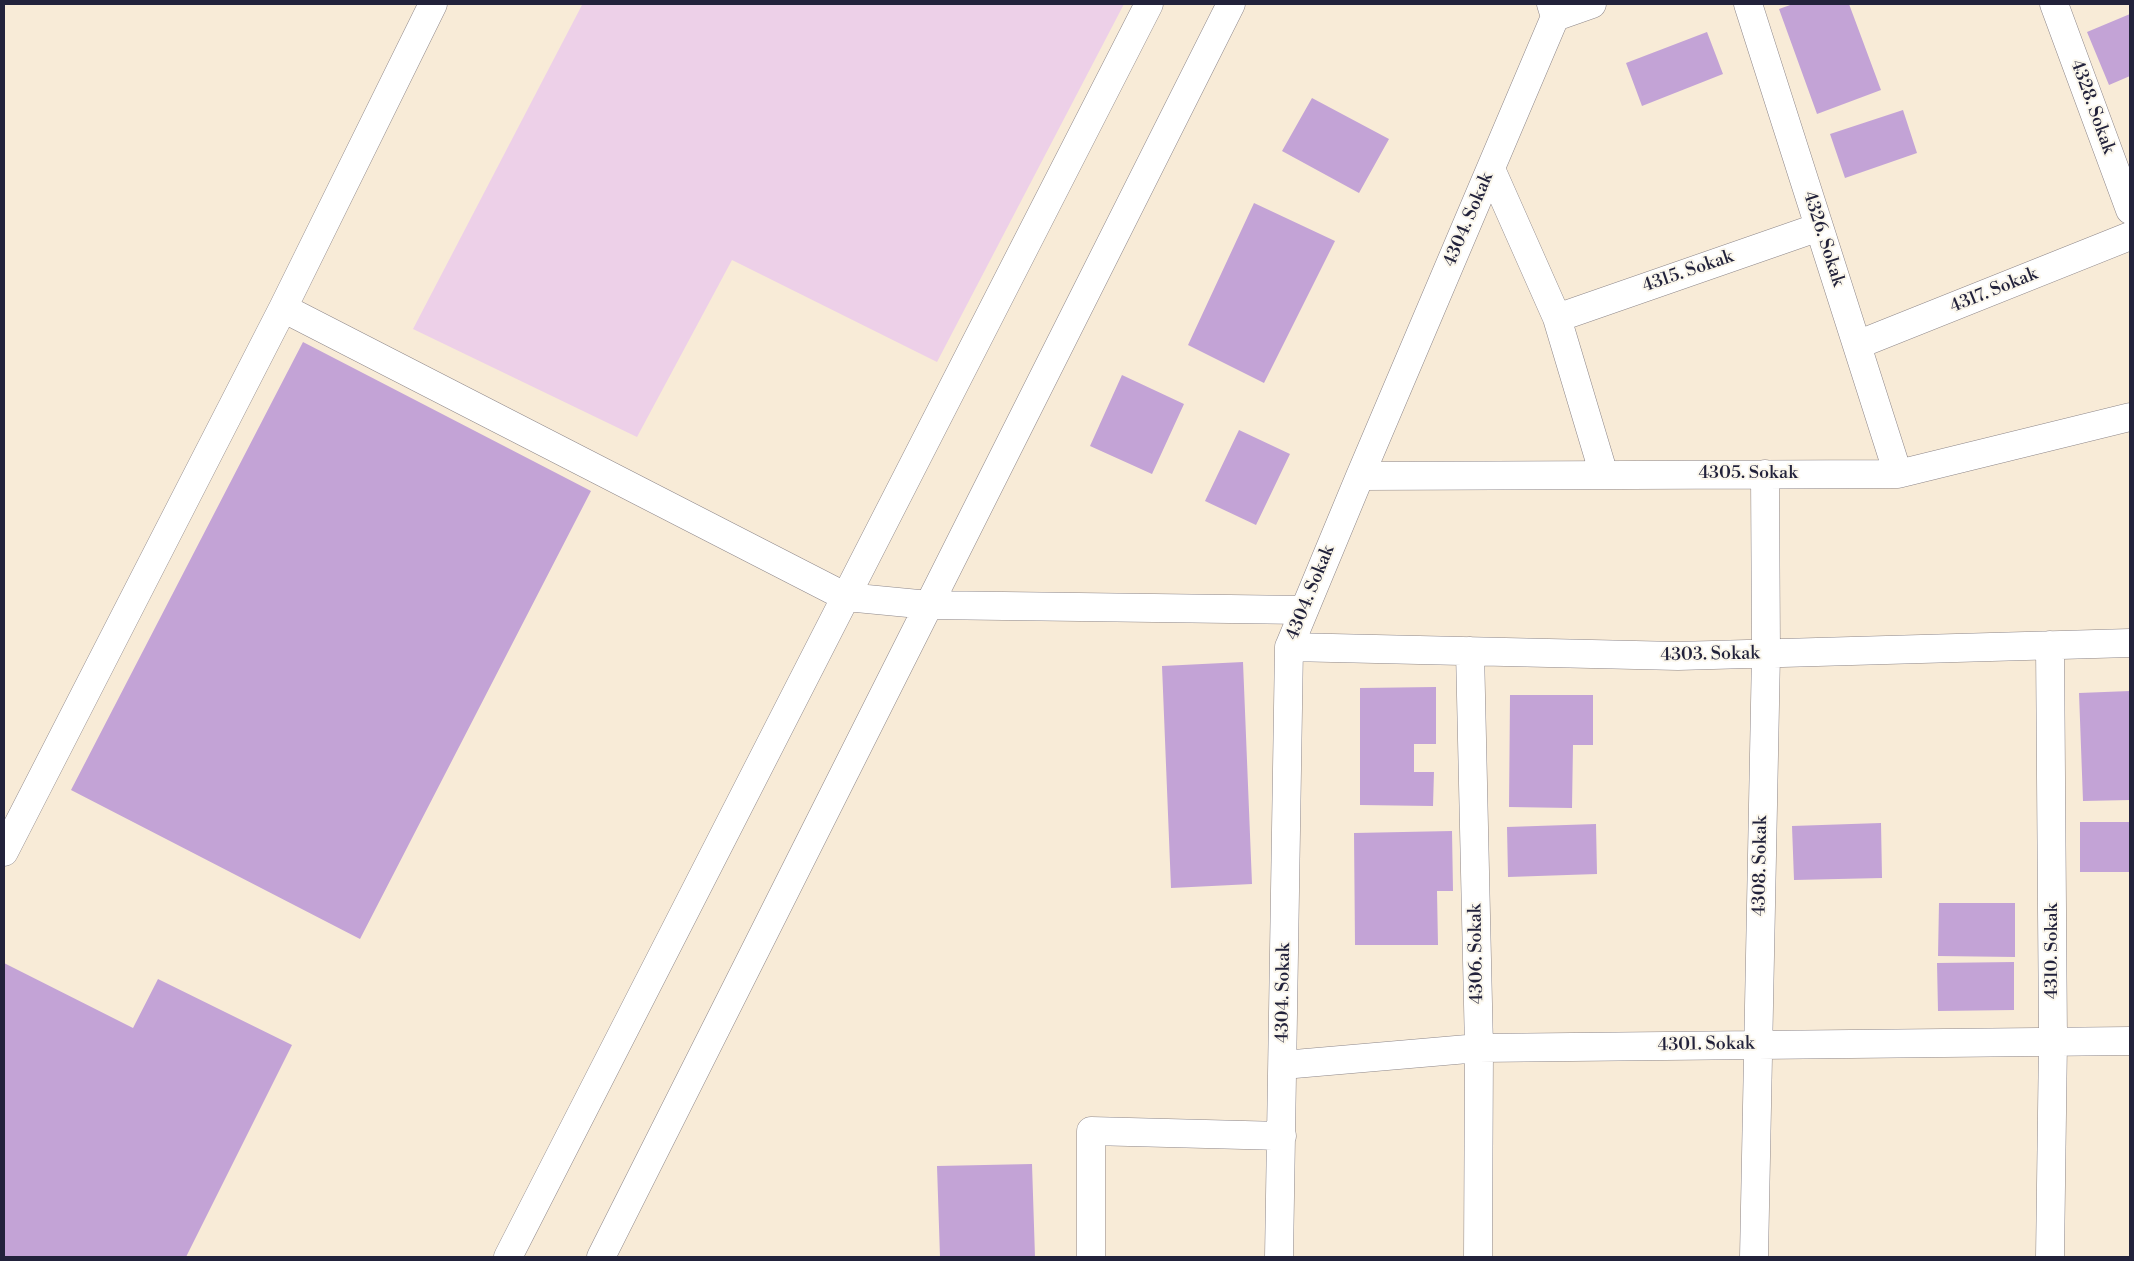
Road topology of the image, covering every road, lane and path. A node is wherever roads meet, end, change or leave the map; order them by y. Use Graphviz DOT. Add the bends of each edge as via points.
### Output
graph roads {
  1 [pos="432,4"];
  2 [pos="1149,4"];
  3 [pos="1232,4"];
  4 [pos="1592,4"];
  5 [pos="1748,4"];
  6 [pos="2054,4"];
  7 [pos="1553,10"];
  8 [pos="1491,169"];
  9 [pos="2130,210"];
  10 [pos="1819,227"];
  11 [pos="2130,236"];
  12 [pos="283,308"];
  13 [pos="1557,318"];
  14 [pos="1857,345"];
  15 [pos="2130,417"];
  16 [pos="1766,474"];
  17 [pos="1898,474"];
  18 [pos="1604,475"];
  19 [pos="1360,476"];
  20 [pos="846,596"];
  21 [pos="929,605"];
  22 [pos="1304,610"];
  23 [pos="2130,643"];
  24 [pos="2050,645"];
  25 [pos="1289,647"];
  26 [pos="1470,651"];
  27 [pos="1766,654"];
  28 [pos="4,852"];
  29 [pos="2053,1041"];
  30 [pos="2130,1041"];
  31 [pos="1758,1044"];
  32 [pos="1479,1048"];
  33 [pos="1283,1065"];
  34 [pos="1282,1136"];
  35 [pos="508,1257"];
  36 [pos="601,1257"];
  37 [pos="1091,1257"];
  38 [pos="1279,1257"];
  39 [pos="1478,1257"];
  40 [pos="1754,1257"];
  41 [pos="2050,1257"];
  1 -- 12 [label="street"];
  2 -- 20 [label="street"];
  3 -- 21 [label="street"];
  4 -- 7 [label="street"];
  5 -- 10 [label="street, 4326. Sokak"];
  6 -- 9 [label="street, 4328. Sokak"];
  7 -- 8 [label="street, 4304. Sokak"];
  8 -- 13 [label="street"];
  8 -- 19 [label="street, 4304. Sokak"];
  10 -- 13 [label="street, 4315. Sokak"];
  10 -- 14 [label="street, 4326. Sokak"];
  11 -- 14 [label="street, 4317. Sokak"];
  12 -- 20 [label="street"];
  12 -- 28 [label="street"];
  13 -- 18 [label="street"];
  14 -- 17 [label="street, 4326. Sokak"];
  15 -- 17 [label="street, 4305. Sokak"];
  16 -- 17 [label="street, 4305. Sokak"];
  16 -- 18 [label="street, 4305. Sokak"];
  16 -- 27 [label="street, 4308. Sokak"];
  18 -- 19 [label="street, 4305. Sokak"];
  19 -- 22 [label="street, 4304. Sokak"];
  20 -- 21 [label="street"];
  20 -- 35 [label="street"];
  21 -- 22 [label="street"];
  21 -- 36 [label="street"];
  22 -- 25 [label="street, 4304. Sokak"];
  23 -- 24 [label="street, 4303. Sokak"];
  24 -- 27 [label="street, 4303. Sokak"];
  24 -- 29 [label="street, 4310. Sokak"];
  25 -- 26 [label="street, 4303. Sokak"];
  25 -- 33 [label="street, 4304. Sokak"];
  26 -- 27 [label="street, 4303. Sokak" via="1678,656"];
  26 -- 32 [label="street, 4306. Sokak"];
  27 -- 31 [label="street, 4308. Sokak"];
  29 -- 30 [label="street, 4301. Sokak"];
  29 -- 31 [label="street, 4301. Sokak"];
  29 -- 41 [label="street, 4310. Sokak"];
  31 -- 32 [label="street, 4301. Sokak"];
  31 -- 40 [label="street, 4308. Sokak"];
  32 -- 33 [label="street, 4301. Sokak"];
  32 -- 39 [label="street, 4306. Sokak"];
  33 -- 34 [label="street, 4304. Sokak"];
  34 -- 37 [label="street" via="1090,1131"];
  34 -- 38 [label="street, 4304. Sokak"];
}
